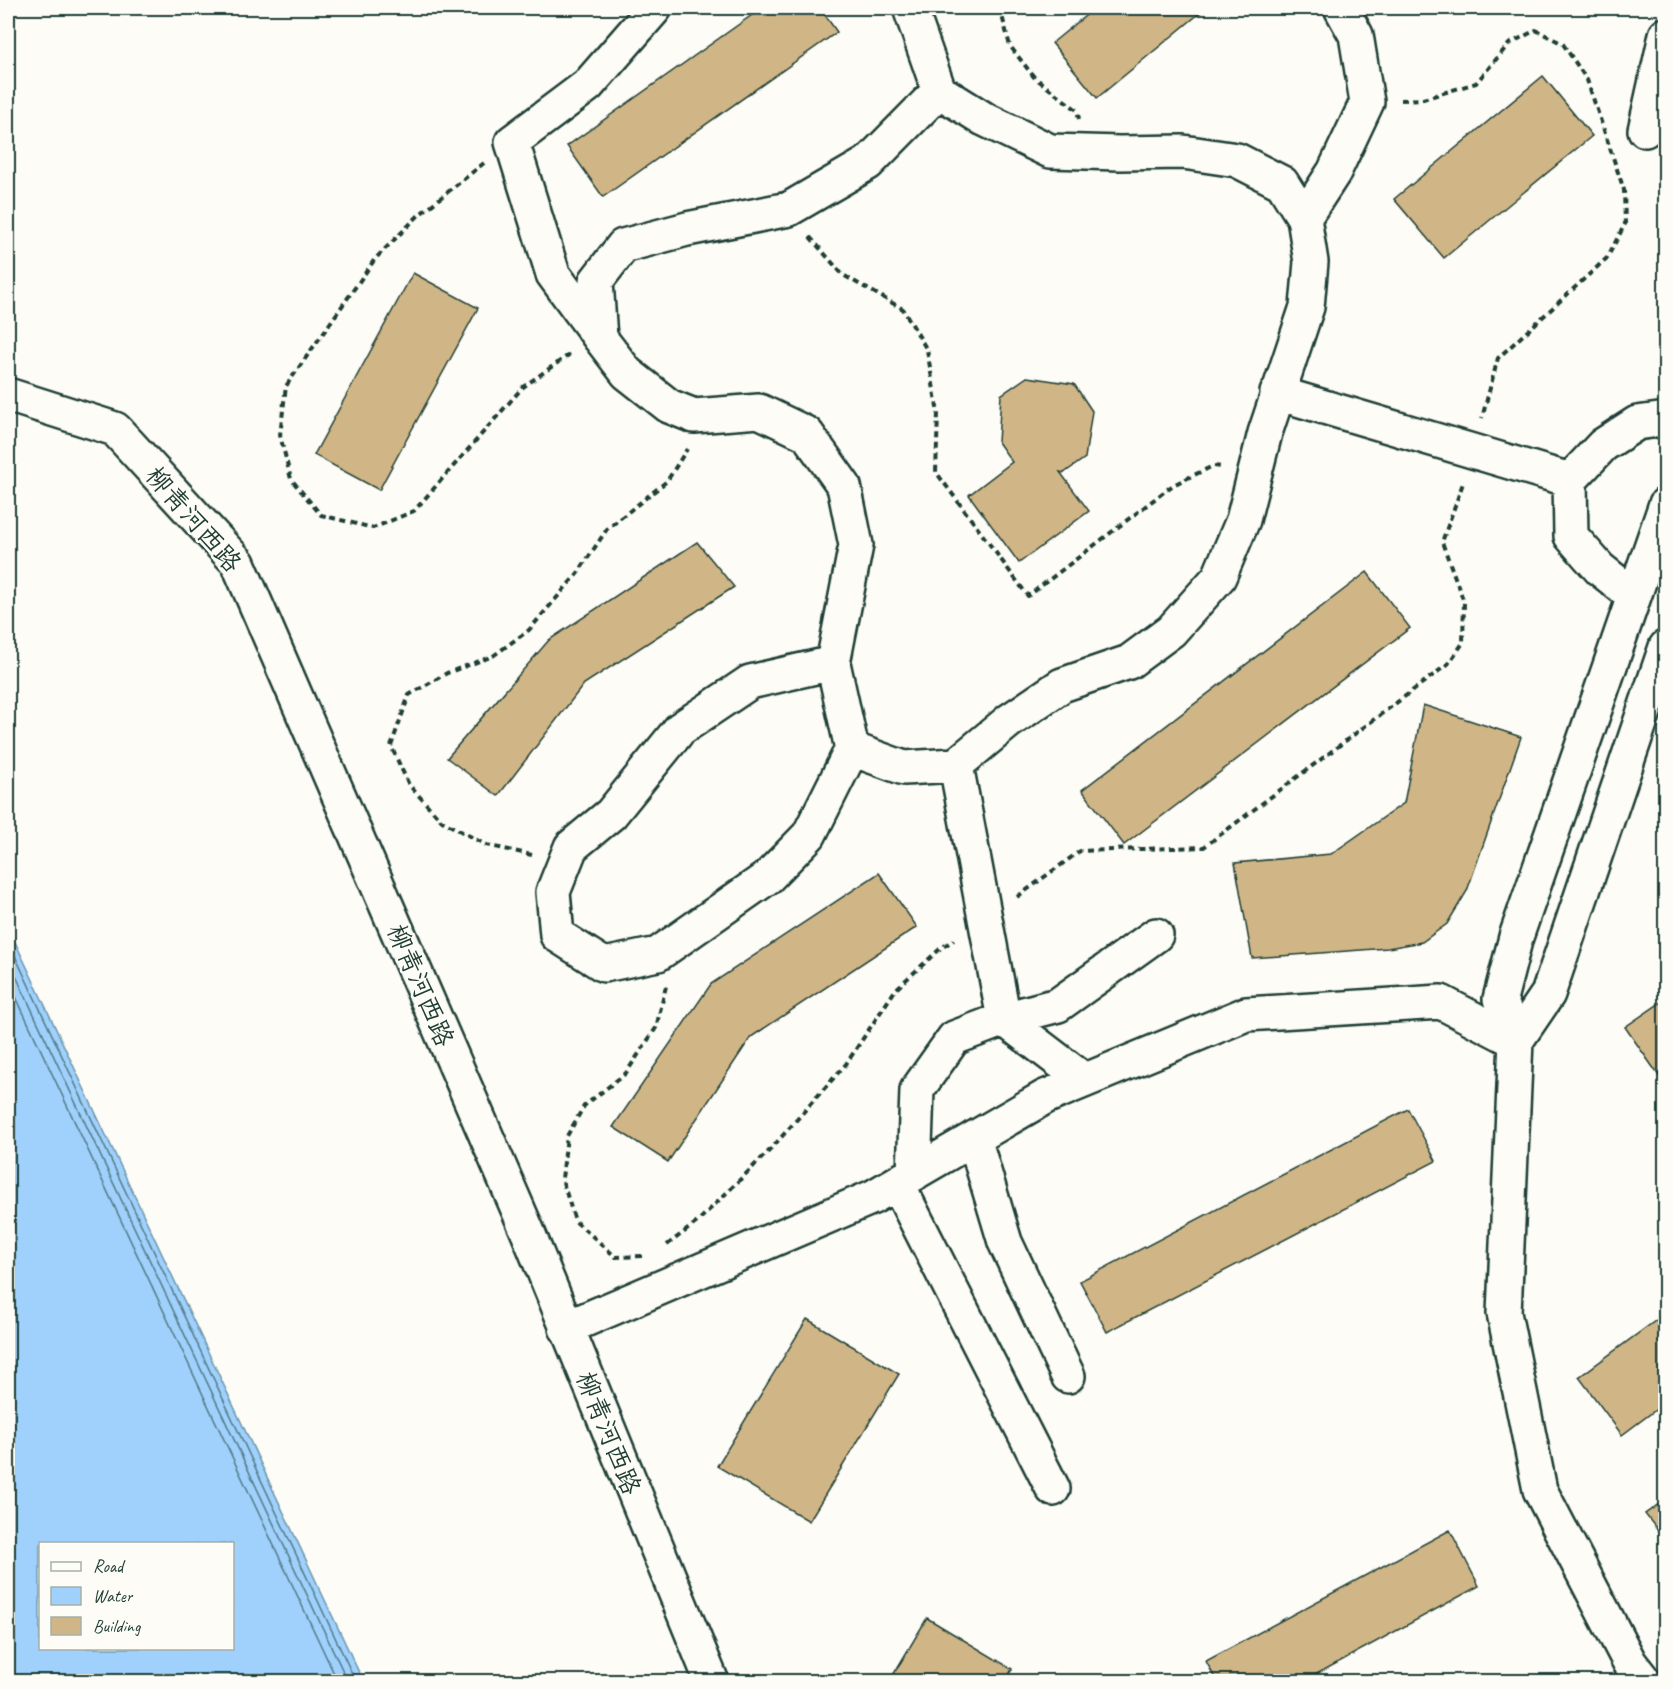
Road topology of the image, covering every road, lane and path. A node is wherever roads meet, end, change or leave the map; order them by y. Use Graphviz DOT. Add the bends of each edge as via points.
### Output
graph roads {
  1 [pos="655,8"];
  2 [pos="910,8"];
  3 [pos="1000,8"];
  4 [pos="1341,8"];
  5 [pos="1665,35"];
  6 [pos="939,91"];
  7 [pos="1367,102"];
  8 [pos="1645,130"];
  9 [pos="512,142"];
  10 [pos="1085,152"];
  11 [pos="789,209"];
  12 [pos="1304,218"];
  13 [pos="600,338"];
  14 [pos="1277,393"];
  15 [pos="8,395"];
  16 [pos="694,416"];
  17 [pos="1665,419"];
  18 [pos="1474,451"];
  19 [pos="1256,469"];
  20 [pos="1570,480"];
  21 [pos="1665,504"];
  22 [pos="1634,596"];
  23 [pos="1665,647"];
  24 [pos="832,663"];
  25 [pos="852,749"];
  26 [pos="956,765"];
  27 [pos="565,862"];
  28 [pos="985,920"];
  29 [pos="1156,935"];
  30 [pos="658,954"];
  31 [pos="1004,1019"];
  32 [pos="1516,1041"];
  33 [pos="1084,1080"];
  34 [pos="974,1138"];
  35 [pos="906,1178"];
  36 [pos="661,1249"];
  37 [pos="643,1256"];
  38 [pos="566,1328"];
  39 [pos="1068,1376"];
  40 [pos="1053,1489"];
  41 [pos="712,1682"];
  42 [pos="1645,1682"];
  1 -- 9 [label="street" via="588,85"];
  2 -- 6 [label="street"];
  3 -- 10 [label="path" via="1010,46 1016,54 1034,77 1077,110"];
  4 -- 7 [label="street" via="1356,35"];
  5 -- 8 [label="street"];
  6 -- 10 [label="street" via="984,119 1050,151"];
  6 -- 11 [label="street" via="868,163"];
  7 -- 12 [label="street" via="1334,172"];
  7 -- 18 [label="path" via="1423,99 1476,83 1509,44 1536,30 1563,44 1587,80 1624,190 1625,224 1607,258 1498,358"];
  9 -- 13 [label="street" via="553,274"];
  9 -- 13 [label="path" via="418,215 375,259 286,386 280,435 291,479 321,515 373,528 414,511 522,387"];
  10 -- 12 [label="street" via="1183,152 1237,160 1282,183"];
  11 -- 13 [label="street" via="623,246 596,281"];
  11 -- 19 [label="path" via="843,275 903,309 927,350 938,413 936,472 1028,596 1173,485 1214,466"];
  12 -- 14 [label="street" via="1311,262 1307,307"];
  13 -- 16 [label="street" via="627,373 669,406"];
  14 -- 18 [label="street"];
  14 -- 19 [label="street"];
  15 -- 38 [label="street, 柳青河西路" via="115,429 238,563 528,1230"];
  16 -- 24 [label="street" via="759,411 807,434 844,486 856,545"];
  16 -- 27 [label="path" via="686,450 667,481 607,529 578,573 530,630 493,656 447,673 409,695 391,746 409,785 442,821 486,845"];
  17 -- 20 [label="street" via="1637,423 1603,445"];
  18 -- 20 [label="street"];
  18 -- 28 [label="path" via="1442,542 1464,602 1463,643 1448,664 1204,847 1080,850"];
  19 -- 26 [label="street" via="1243,520 1219,577 1171,631 1129,662 1062,685"];
  20 -- 22 [label="street" via="1571,536 1600,569"];
  21 -- 22 [label="street"];
  22 -- 32 [label="street" via="1516,937 1500,999"];
  23 -- 32 [label="street" via="1548,994"];
  24 -- 25 [label="street"];
  24 -- 27 [label="street" via="750,682 680,729 611,814 571,847"];
  25 -- 26 [label="street" via="904,768"];
  25 -- 30 [label="street" via="809,835 768,878"];
  26 -- 28 [label="street"];
  27 -- 30 [label="street" via="554,892 557,935 604,965"];
  28 -- 31 [label="street"];
  28 -- 36 [label="path" via="941,948 896,989 846,1064 769,1151 696,1223"];
  29 -- 31 [label="street" via="1058,1005"];
  30 -- 37 [label="path" via="667,982 656,1028 626,1073 584,1106 567,1136 561,1179 575,1221 616,1257"];
  31 -- 33 [label="street"];
  31 -- 35 [label="street" via="954,1038 917,1090"];
  32 -- 33 [label="street" via="1441,1002 1246,1014"];
  32 -- 42 [label="street" via="1504,1313 1540,1490 1630,1663"];
  33 -- 34 [label="street" via="1045,1097"];
  34 -- 35 [label="street"];
  34 -- 39 [label="street" via="1005,1242"];
  35 -- 38 [label="street" via="873,1197"];
  35 -- 40 [label="street"];
  38 -- 41 [label="street, 柳青河西路"];
}
